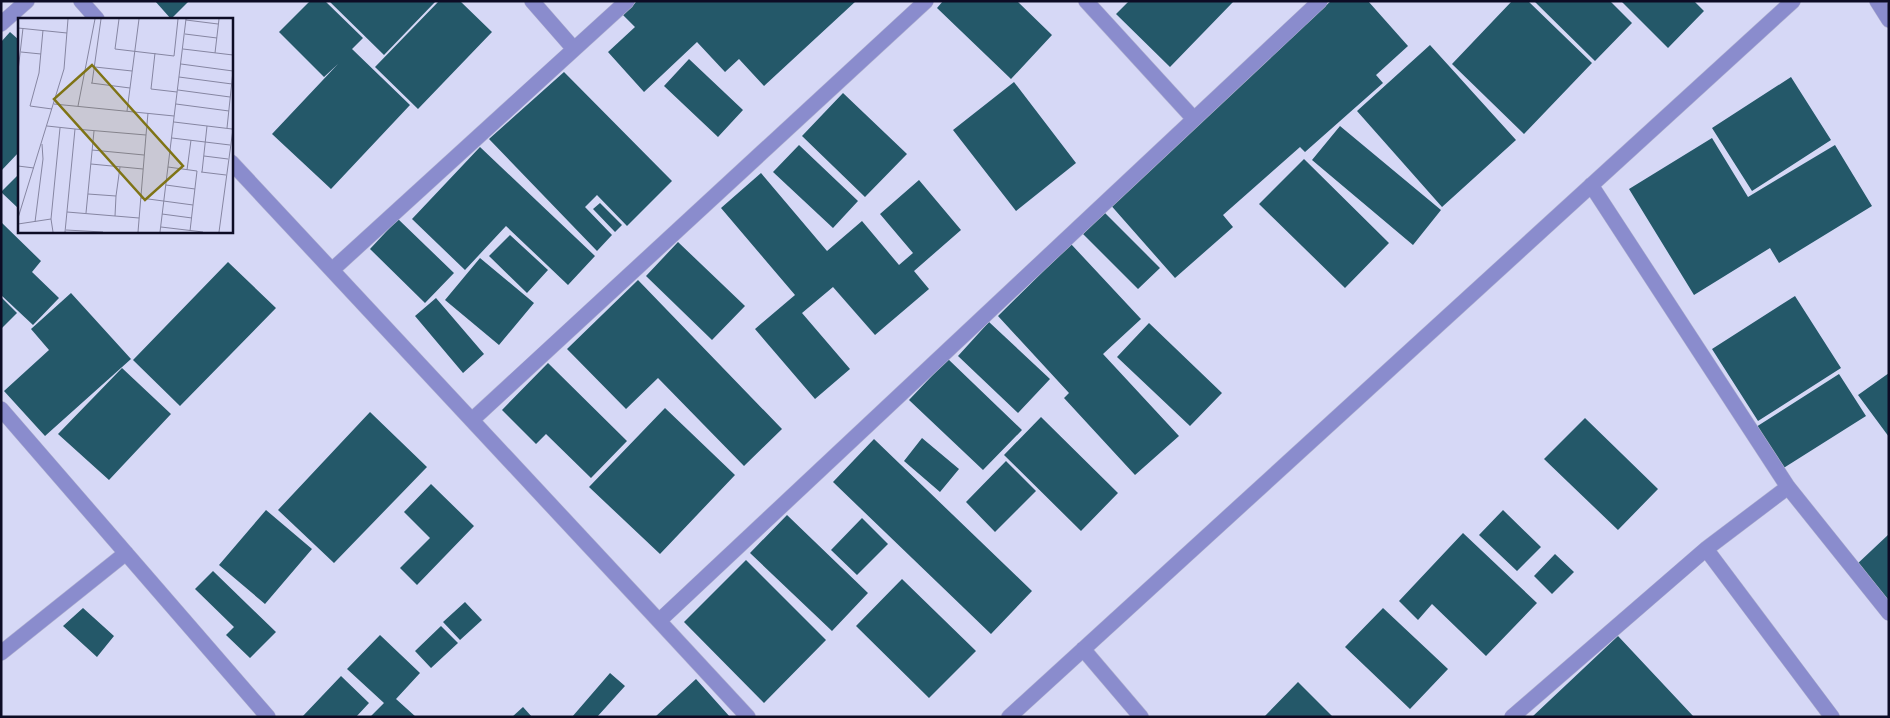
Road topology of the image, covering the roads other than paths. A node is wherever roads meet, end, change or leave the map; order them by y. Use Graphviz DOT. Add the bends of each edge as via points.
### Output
graph roads {
  1 [pos="27,1"];
  2 [pos="81,1"];
  3 [pos="532,1"];
  4 [pos="627,1"];
  5 [pos="926,1"];
  6 [pos="1086,1"];
  7 [pos="1320,1"];
  8 [pos="1793,1"];
  9 [pos="1877,1"];
  10 [pos="96,18"];
  11 [pos="1889,20"];
  12 [pos="1,24"];
  13 [pos="574,49"];
  14 [pos="1194,119"];
  15 [pos="232,163"];
  16 [pos="1592,185"];
  17 [pos="332,270"];
  18 [pos="1,409"];
  19 [pos="472,420"];
  20 [pos="1788,488"];
  21 [pos="1706,549"];
  22 [pos="126,553"];
  23 [pos="1889,613"];
  24 [pos="659,621"];
  25 [pos="1083,649"];
  26 [pos="1,652"];
  27 [pos="268,717"];
  28 [pos="748,717"];
  29 [pos="1009,717"];
  30 [pos="1141,717"];
  31 [pos="1512,717"];
  32 [pos="1832,717"];
  1 -- 12 [label="street"];
  2 -- 10 [label="street"];
  3 -- 13 [label="street"];
  4 -- 13 [label="street"];
  5 -- 19 [label="street"];
  6 -- 14 [label="street"];
  7 -- 14 [label="street"];
  8 -- 16 [label="street"];
  9 -- 11 [label="street"];
  13 -- 17 [label="street"];
  14 -- 24 [label="street"];
  15 -- 17 [label="street"];
  16 -- 20 [label="street"];
  16 -- 25 [label="street"];
  17 -- 19 [label="street"];
  18 -- 22 [label="street"];
  19 -- 24 [label="street"];
  20 -- 21 [label="street"];
  20 -- 23 [label="street"];
  21 -- 31 [label="street"];
  21 -- 32 [label="street"];
  22 -- 26 [label="street"];
  22 -- 27 [label="street"];
  24 -- 28 [label="street"];
  25 -- 29 [label="street"];
  25 -- 30 [label="street"];
}
